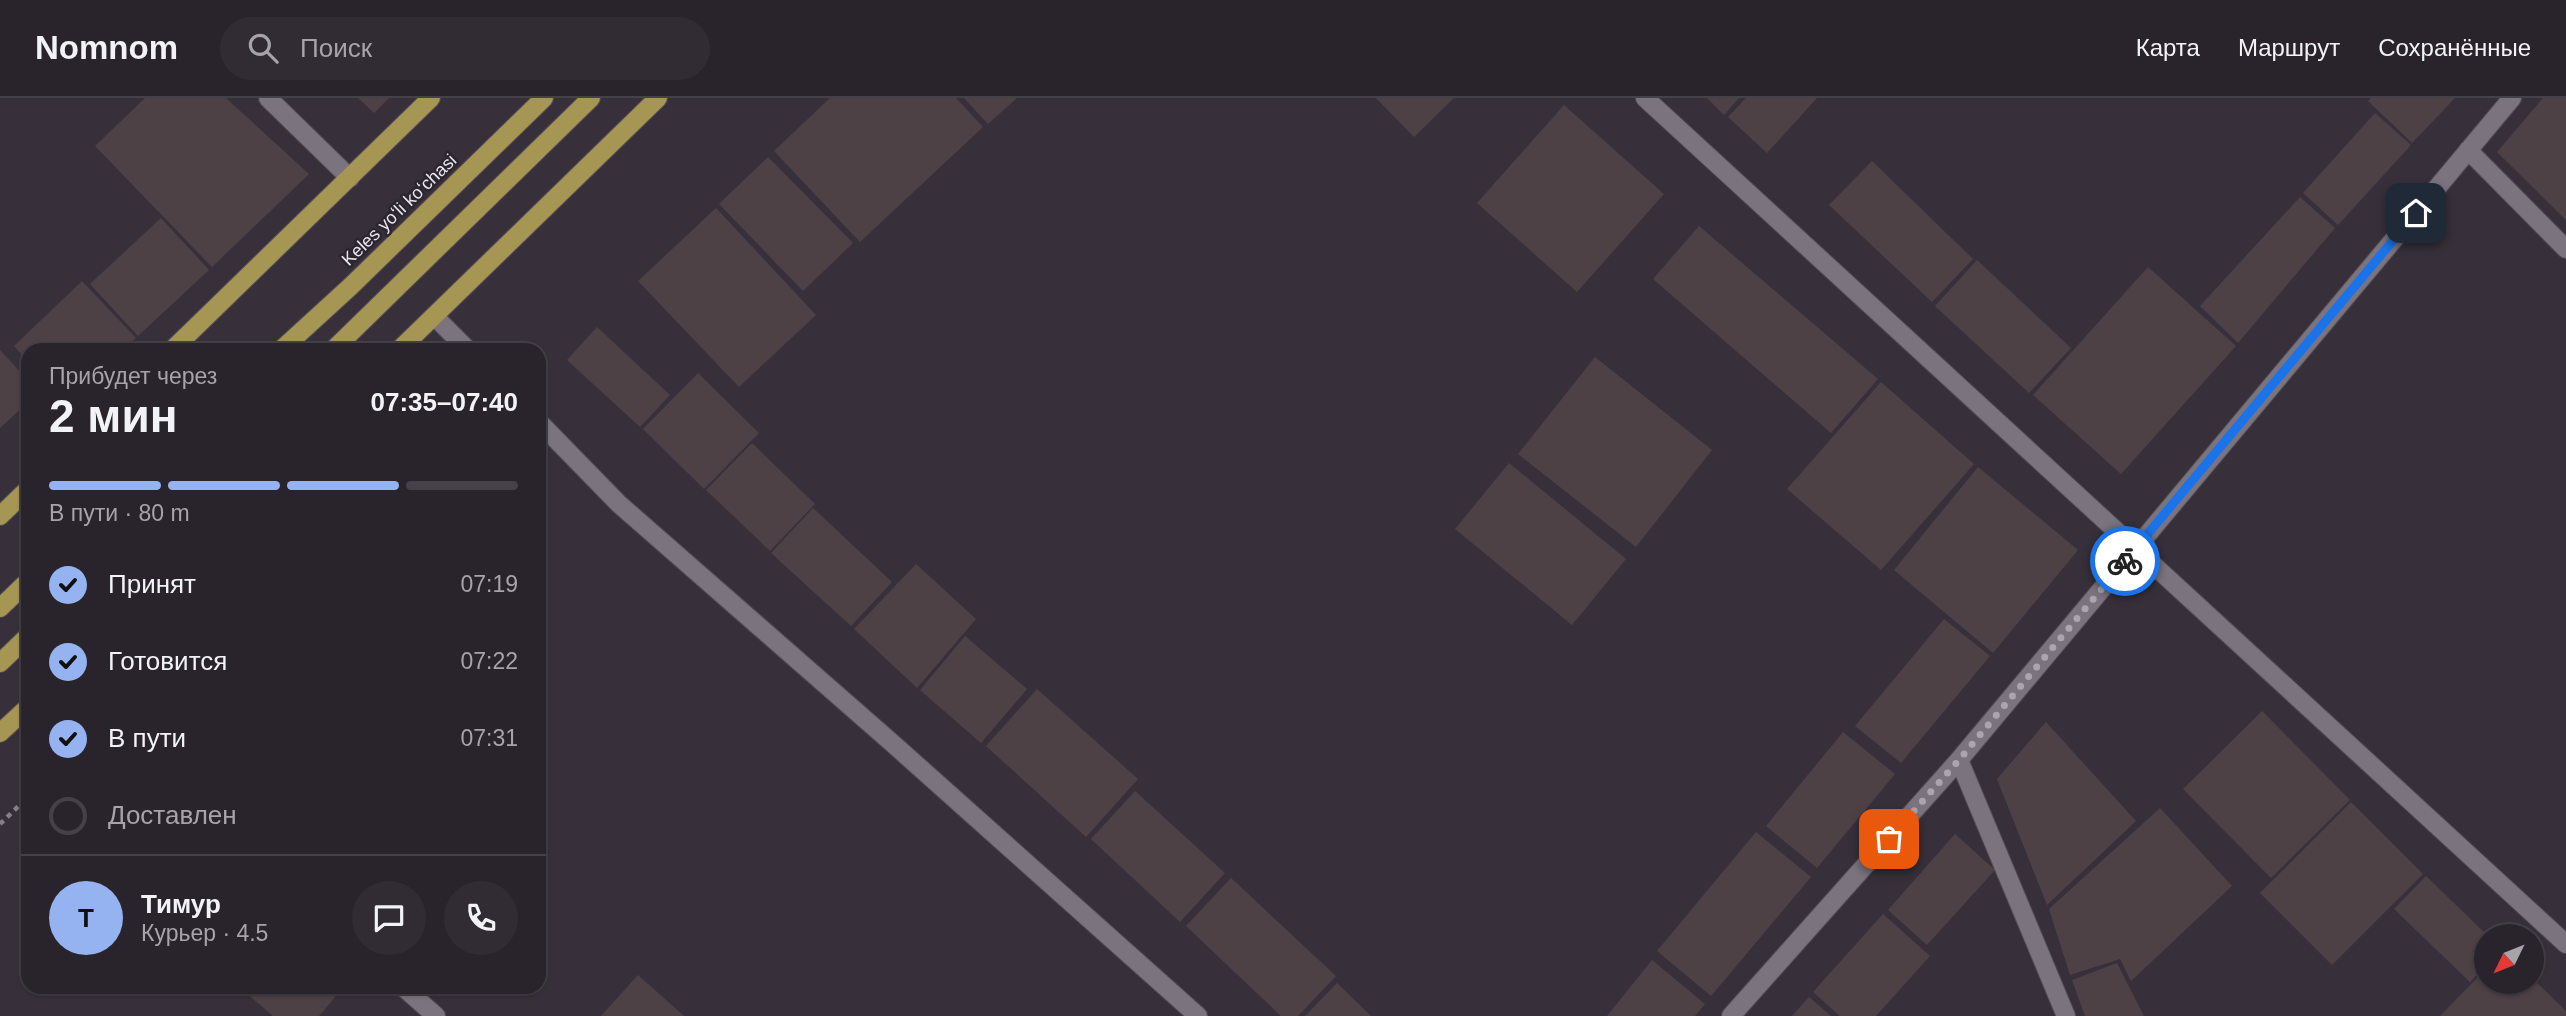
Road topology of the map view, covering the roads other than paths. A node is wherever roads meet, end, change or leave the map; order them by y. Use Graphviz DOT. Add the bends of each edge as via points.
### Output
graph roads {
  1 [pos="268,98"];
  2 [pos="431,98"];
  3 [pos="544,98"];
  4 [pos="591,98"];
  5 [pos="658,98"];
  6 [pos="1645,98"];
  7 [pos="2512,98"];
  8 [pos="2468,150"];
  9 [pos="350,178"];
  10 [pos="2566,249"];
  11 [pos="434,316"];
  12 [pos="179,343"];
  13 [pos="289,343"];
  14 [pos="340,343"];
  15 [pos="406,343"];
  16 [pos="461,343"];
  17 [pos="546,429"];
  18 [pos="21,496"];
  19 [pos="0,516"];
  20 [pos="2136,547"];
  21 [pos="21,588"];
  22 [pos="0,608"];
  23 [pos="21,643"];
  24 [pos="0,663"];
  25 [pos="21,714"];
  26 [pos="0,733"];
  27 [pos="1959,760"];
  28 [pos="2566,944"];
  29 [pos="411,994"];
  30 [pos="436,1016"];
  31 [pos="1198,1016"];
  32 [pos="1731,1016"];
  33 [pos="2066,1016"];
  1 -- 9 [label="street"];
  2 -- 9 [label="main road"];
  3 -- 13 [label="main road, Keles yoʻli koʻchasi"];
  4 -- 14 [label="main road"];
  5 -- 11 [label="main road"];
  6 -- 20 [label="street"];
  7 -- 8 [label="street"];
  8 -- 10 [label="street"];
  8 -- 20 [label="street"];
  9 -- 12 [label="main road"];
  11 -- 15 [label="main road"];
  11 -- 16 [label="street"];
  17 -- 31 [label="street" via="619,504"];
  18 -- 19 [label="main road"];
  20 -- 27 [label="street"];
  20 -- 28 [label="street"];
  21 -- 22 [label="main road"];
  23 -- 24 [label="main road"];
  25 -- 26 [label="main road"];
  27 -- 32 [label="street"];
  27 -- 33 [label="street"];
  29 -- 30 [label="street"];
}
